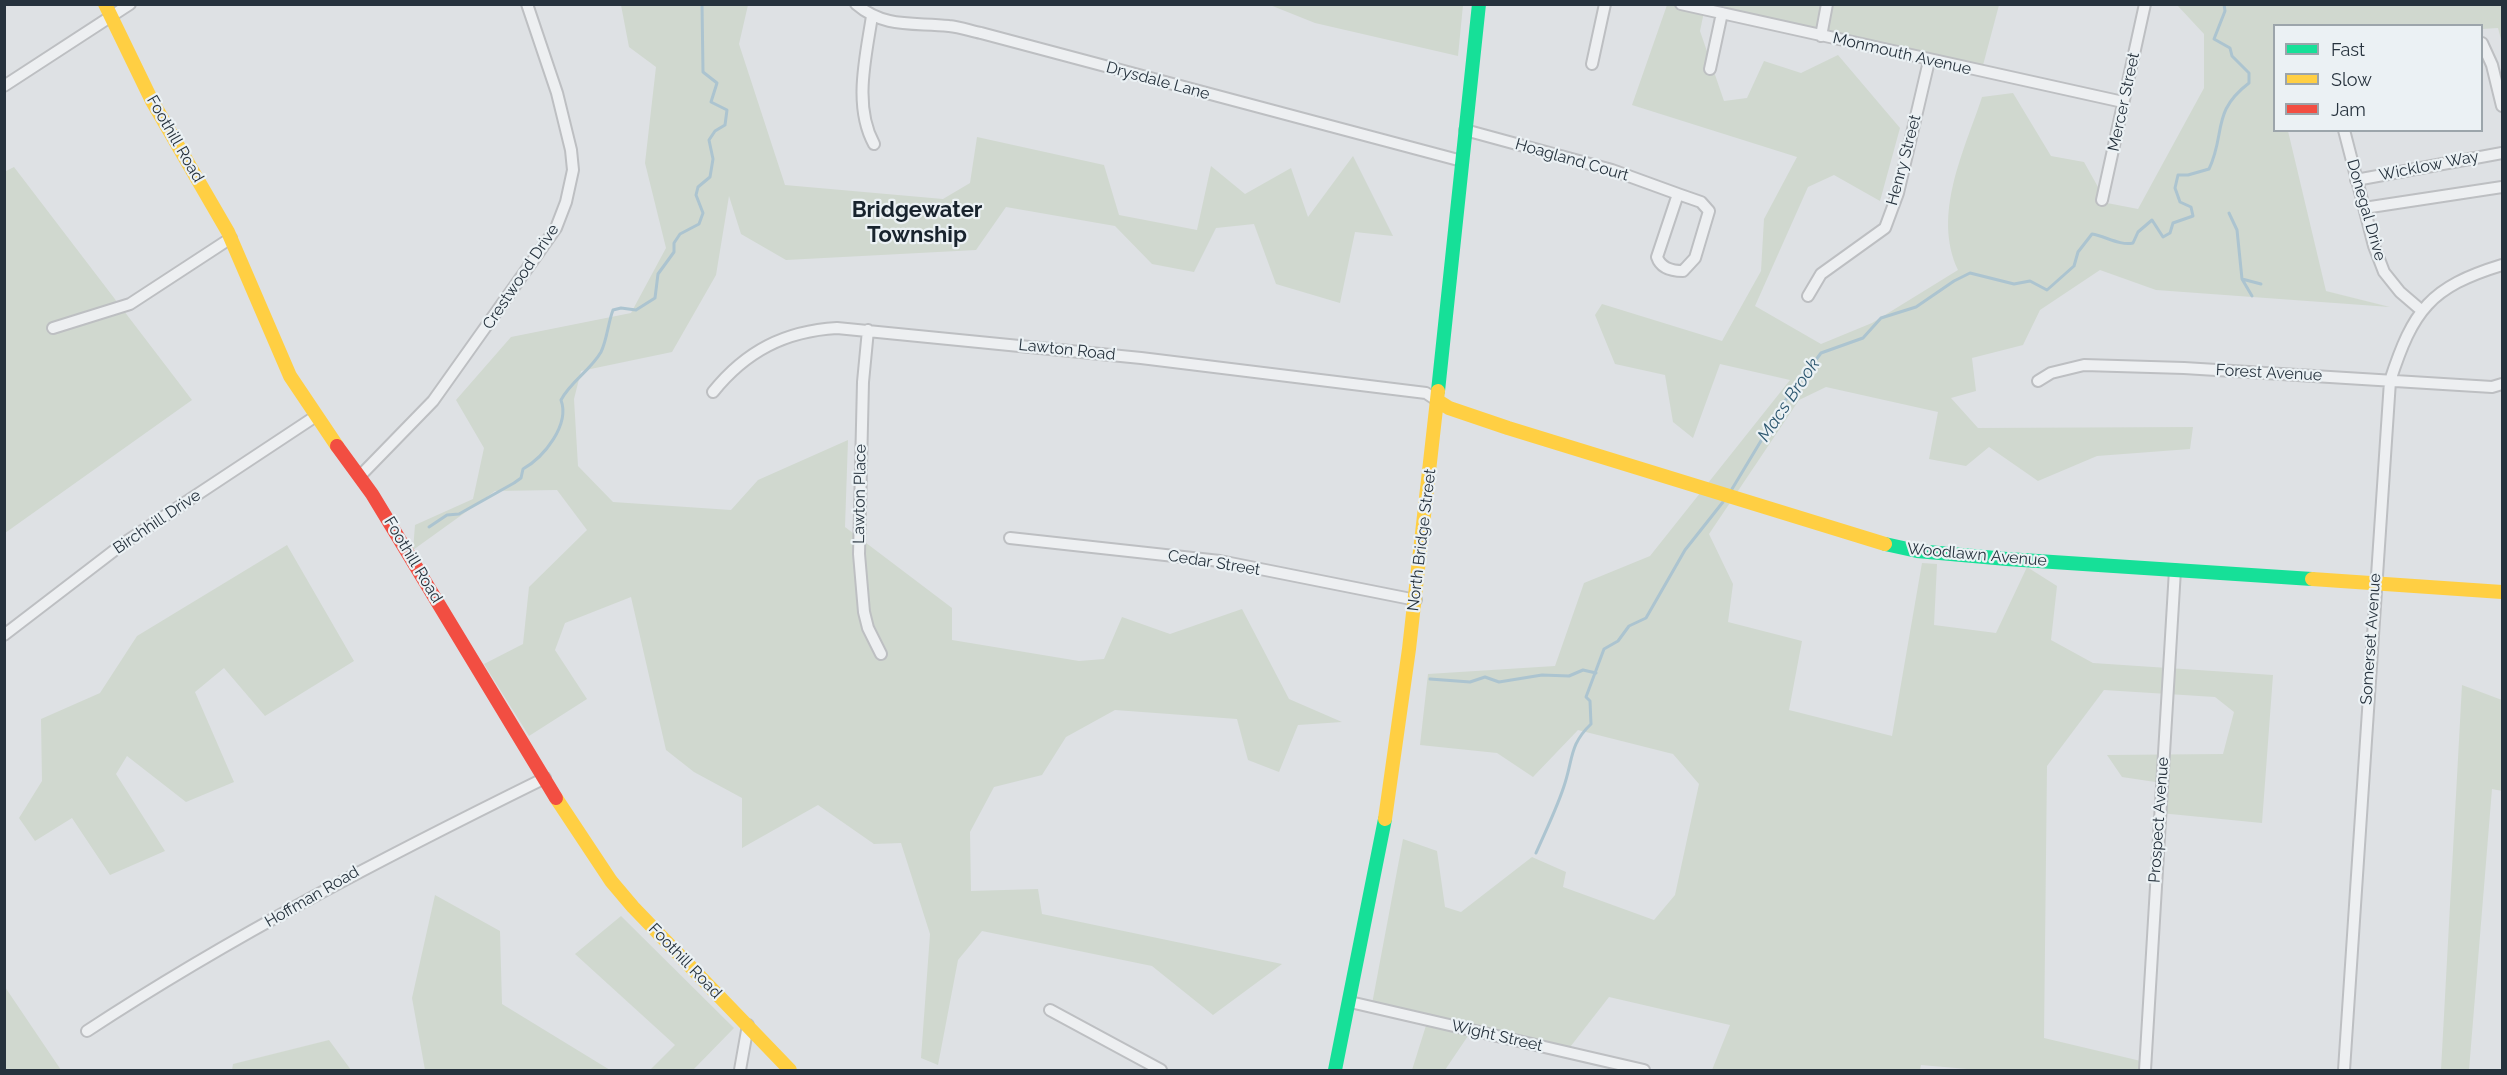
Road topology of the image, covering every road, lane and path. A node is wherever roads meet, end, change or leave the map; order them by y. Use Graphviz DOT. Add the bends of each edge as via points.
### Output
graph roads {
  1 [pos="130,4"];
  2 [pos="527,4"];
  3 [pos="856,4"];
  4 [pos="1479,4"];
  5 [pos="1605,4"];
  6 [pos="1681,4"];
  7 [pos="1827,4"];
  8 [pos="2145,4"];
  9 [pos="108,10"];
  10 [pos="1722,13"];
  11 [pos="872,16"];
  12 [pos="1821,36"];
  13 [pos="2483,47"];
  14 [pos="1929,61"];
  15 [pos="1592,64"];
  16 [pos="1710,69"];
  17 [pos="4,86"];
  18 [pos="2123,102"];
  19 [pos="2502,106"];
  20 [pos="1465,130"];
  21 [pos="2344,132"];
  22 [pos="874,144"];
  23 [pos="2502,153"];
  24 [pos="1462,161"];
  25 [pos="2356,180"];
  26 [pos="2502,187"];
  27 [pos="1678,194"];
  28 [pos="2102,200"];
  29 [pos="2364,208"];
  30 [pos="231,238"];
  31 [pos="2502,265"];
  32 [pos="1808,296"];
  33 [pos="2421,310"];
  34 [pos="53,328"];
  35 [pos="868,330"];
  36 [pos="2038,381"];
  37 [pos="2390,381"];
  38 [pos="2502,384"];
  39 [pos="713,392"];
  40 [pos="1438,401"];
  41 [pos="316,416"];
  42 [pos="360,476"];
  43 [pos="1010,538"];
  44 [pos="2175,570"];
  45 [pos="2375,582"];
  46 [pos="2502,592"];
  47 [pos="1416,600"];
  48 [pos="4,635"];
  49 [pos="881,654"];
  50 [pos="545,778"];
  51 [pos="1350,1002"];
  52 [pos="1050,1010"];
  53 [pos="748,1025"];
  54 [pos="87,1031"];
  55 [pos="740,1071"];
  56 [pos="790,1071"];
  57 [pos="1161,1071"];
  58 [pos="1335,1071"];
  59 [pos="1644,1071"];
  60 [pos="2145,1071"];
  61 [pos="2344,1071"];
  1 -- 9 [label="street"];
  2 -- 42 [label="street, Crestwood Drive" via="571,150 573,170 566,202 556,228 450,378"];
  3 -- 11 [label="street, Drysdale Lane"];
  4 -- 20 [label="street, North Bridge Street"];
  5 -- 15 [label="street"];
  6 -- 10 [label="street, Monmouth Avenue"];
  7 -- 12 [label="street"];
  8 -- 18 [label="street, Mercer Street"];
  9 -- 17 [label="street"];
  9 -- 30 [label="street, Foothill Road" via="152,101"];
  10 -- 12 [label="street, Monmouth Avenue"];
  10 -- 16 [label="street"];
  11 -- 22 [label="street" via="863,102"];
  11 -- 24 [label="street, Drysdale Lane" via="904,25 950,26 981,33"];
  12 -- 14 [label="street, Monmouth Avenue"];
  13 -- 19 [label="street" via="2492,65"];
  14 -- 18 [label="street, Monmouth Avenue"];
  14 -- 32 [label="street, Henry Street" via="1898,193 1885,228 1821,274"];
  18 -- 28 [label="street, Mercer Street"];
  20 -- 24 [label="street, North Bridge Street"];
  20 -- 27 [label="street, Hoagland Court" via="1611,170"];
  21 -- 25 [label="street, Donegal Drive"];
  23 -- 25 [label="street, Wicklow Way"];
  24 -- 40 [label="street, North Bridge Street"];
  25 -- 29 [label="street, Donegal Drive"];
  26 -- 29 [label="street, Wicklow Way"];
  27 -- 27 [label="street, Hoagland Court" via="1657,257 1665,267 1683,271 1695,258 1709,211 1701,202"];
  29 -- 33 [label="street, Donegal Drive" via="2384,272"];
  30 -- 34 [label="street" via="130,304"];
  30 -- 41 [label="street, Foothill Road" via="290,376"];
  31 -- 33 [label="street, Somerset Avenue" via="2471,274 2432,298"];
  33 -- 37 [label="street, Somerset Avenue" via="2399,352"];
  35 -- 39 [label="street, Lawton Road" via="818,329 778,339 727,374"];
  35 -- 40 [label="street, Lawton Road" via="1426,393"];
  35 -- 49 [label="street, Lawton Place" via="859,554 864,612"];
  36 -- 37 [label="street, Forest Avenue" via="2084,365"];
  37 -- 38 [label="street, Forest Avenue" via="2492,387"];
  37 -- 45 [label="street, Somerset Avenue"];
  40 -- 44 [label="street, Woodlawn Avenue" via="1508,428 1895,547 1949,555"];
  40 -- 47 [label="street, North Bridge Street"];
  41 -- 42 [label="street, Foothill Road"];
  41 -- 48 [label="street, Birchhill Drive" via="124,543"];
  42 -- 50 [label="street, Foothill Road"];
  43 -- 47 [label="street, Cedar Street" via="1220,561"];
  44 -- 45 [label="street, Woodlawn Avenue"];
  44 -- 60 [label="street, Prospect Avenue"];
  45 -- 46 [label="street, Woodlawn Avenue"];
  45 -- 61 [label="street, Somerset Avenue"];
  47 -- 51 [label="street, North Bridge Street" via="1387,806"];
  50 -- 53 [label="street, Foothill Road" via="611,882"];
  50 -- 54 [label="street, Hoffman Road" via="369,865"];
  51 -- 58 [label="street, North Bridge Street"];
  51 -- 59 [label="street, Wight Street"];
  52 -- 57 [label="street"];
  53 -- 55 [label="street"];
  53 -- 56 [label="street, Foothill Road"];
}
